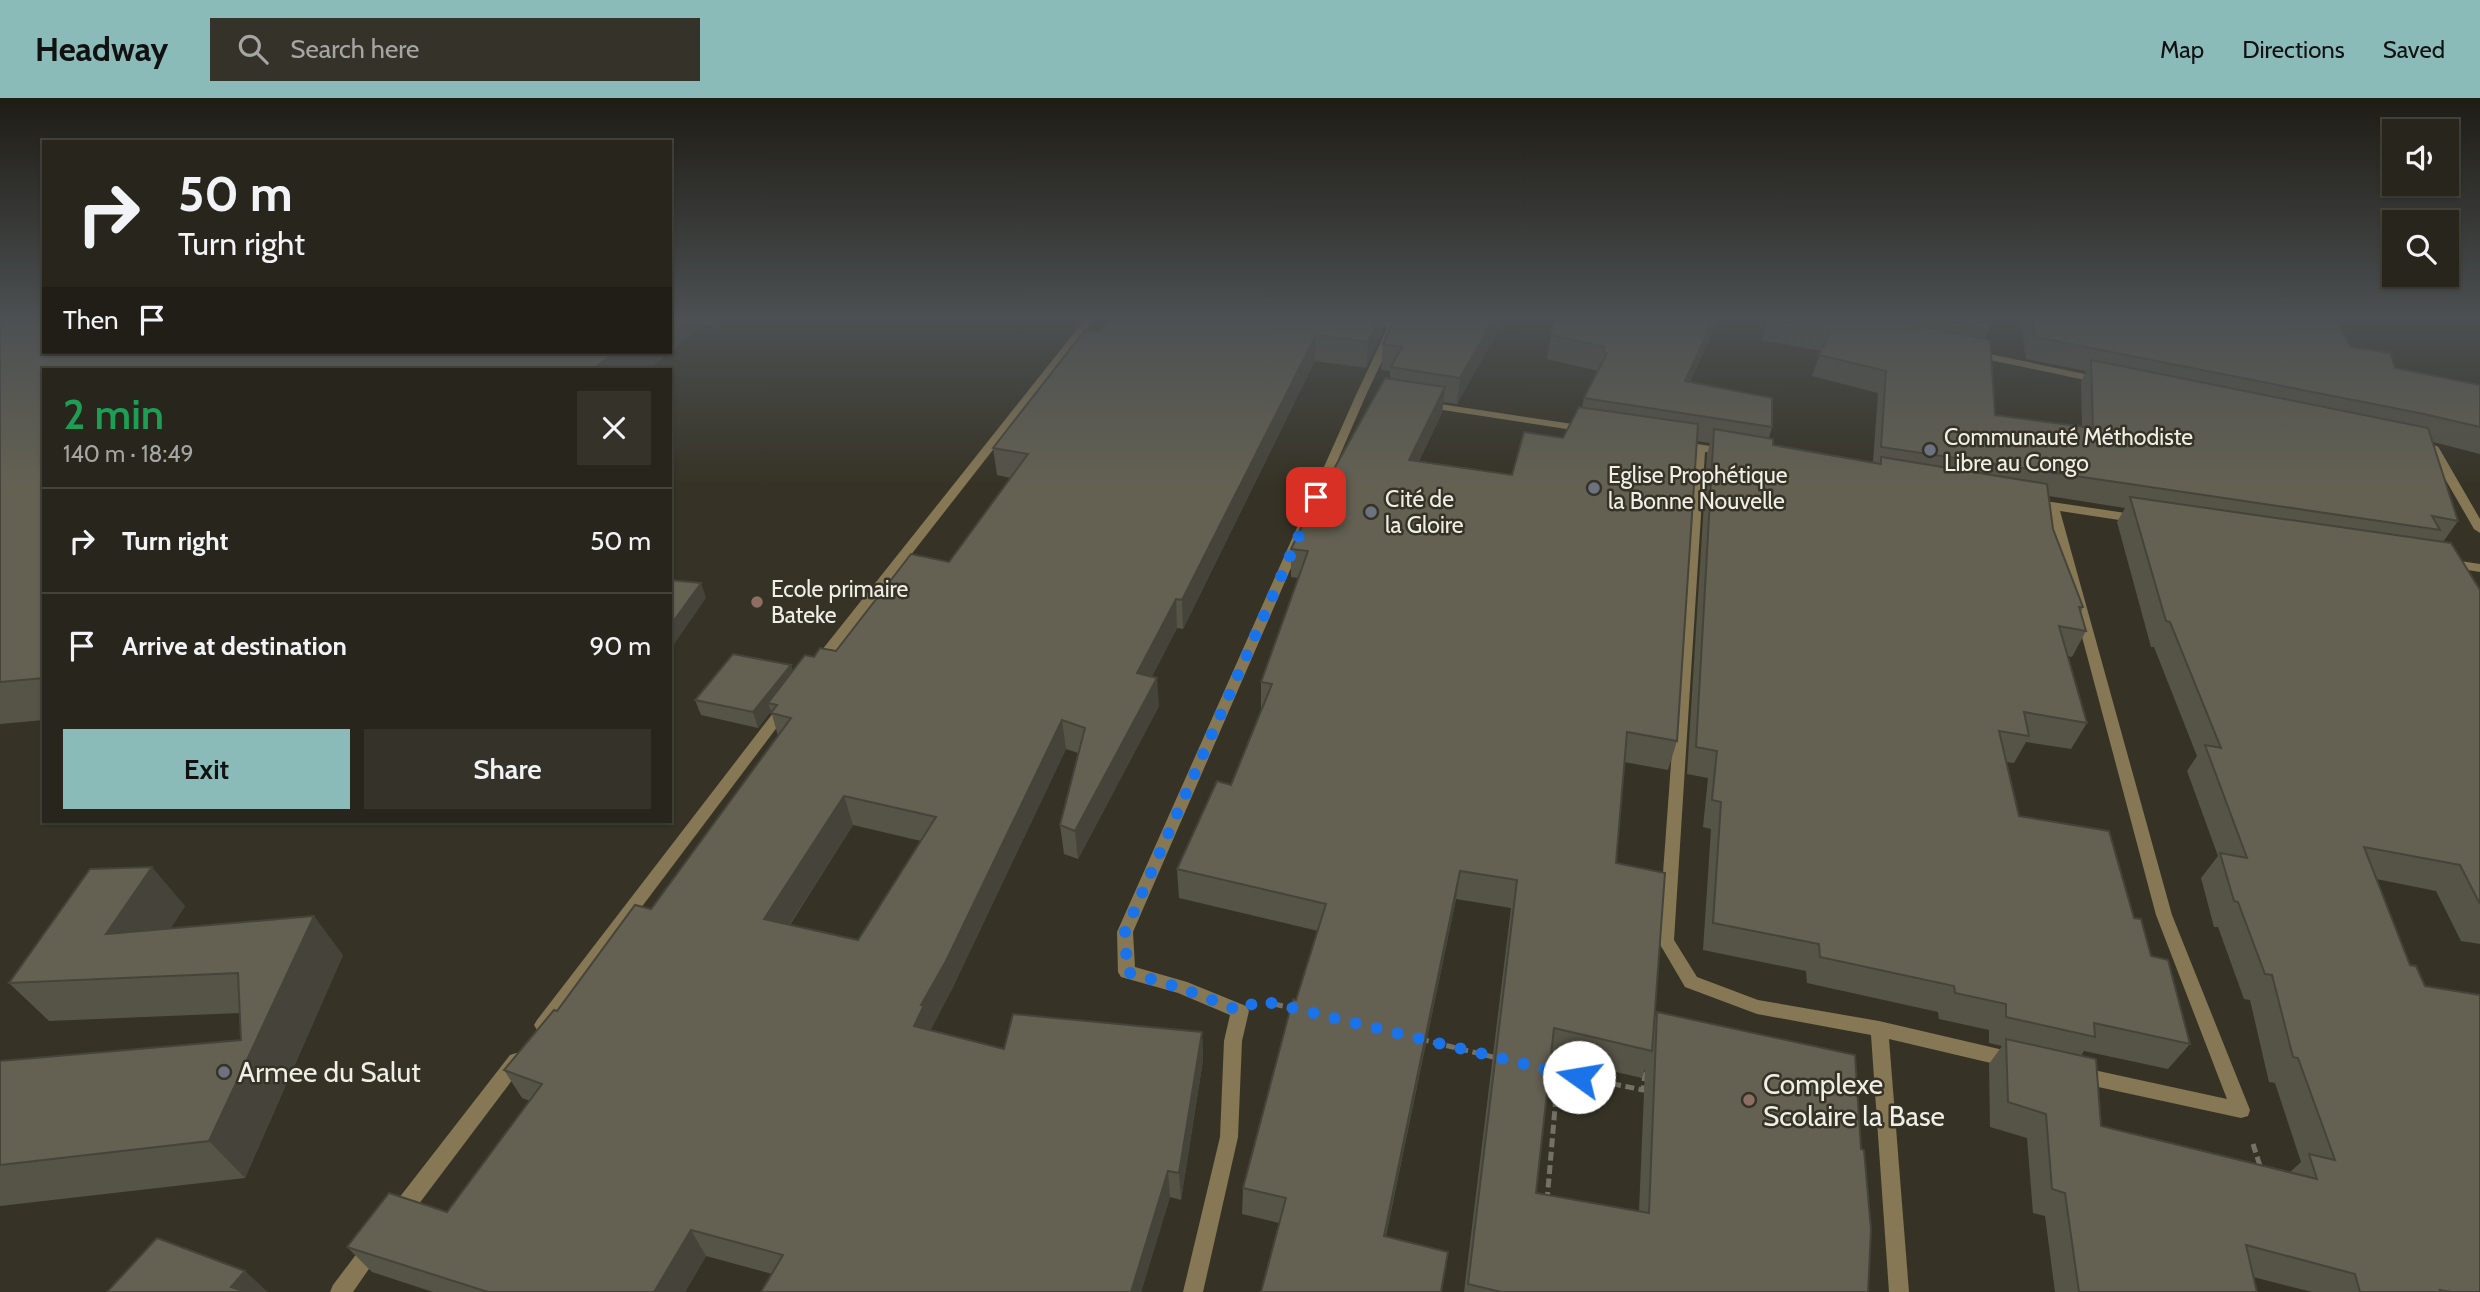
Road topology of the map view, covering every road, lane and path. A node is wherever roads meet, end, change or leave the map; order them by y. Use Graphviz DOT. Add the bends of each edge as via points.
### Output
graph roads {
  1 [pos="1047,374"];
  2 [pos="1375,374"];
  3 [pos="2069,374"];
  4 [pos="2109,382"];
  5 [pos="1415,403"];
  6 [pos="1605,432"];
  7 [pos="1659,441"];
  8 [pos="2406,443"];
  9 [pos="1700,447"];
  10 [pos="1739,454"];
  11 [pos="2026,502"];
  12 [pos="2053,506"];
  13 [pos="2149,520"];
  14 [pos="2480,529"];
  15 [pos="2439,562"];
  16 [pos="2480,568"];
  17 [pos="808,677"];
  18 [pos="792,699"];
  19 [pos="1240,1011"];
  20 [pos="1311,1013"];
  21 [pos="1879,1029"];
  22 [pos="1415,1038"];
  23 [pos="1647,1052"];
  24 [pos="1506,1060"];
  25 [pos="2026,1063"];
  26 [pos="1532,1066"];
  27 [pos="2065,1072"];
  28 [pos="1558,1073"];
  29 [pos="2241,1110"];
  30 [pos="2263,1173"];
  31 [pos="1544,1215"];
  32 [pos="340,1292"];
  33 [pos="1193,1292"];
  34 [pos="1899,1292"];
  1 -- 17 [label="street"];
  2 -- 19 [label="street" via="1125,932 1127,972"];
  3 -- 4 [label="street"];
  5 -- 6 [label="street"];
  7 -- 9 [label="street"];
  8 -- 14 [label="street" via="2433,448"];
  9 -- 10 [label="street"];
  9 -- 21 [label="street" via="1666,941 1691,982 1757,1007"];
  11 -- 12 [label="street"];
  12 -- 13 [label="street"];
  12 -- 29 [label="street" via="2164,915"];
  15 -- 16 [label="street"];
  18 -- 32 [label="street"];
  19 -- 20 [label="path" via="1259,1000"];
  19 -- 33 [label="street" via="1233,1041 1229,1137"];
  21 -- 25 [label="street"];
  21 -- 34 [label="street"];
  22 -- 24 [label="path"];
  23 -- 28 [label="path" via="1643,1090"];
  26 -- 28 [label="path"];
  27 -- 29 [label="street"];
  28 -- 31 [label="path"];
  29 -- 30 [label="path"];
}
